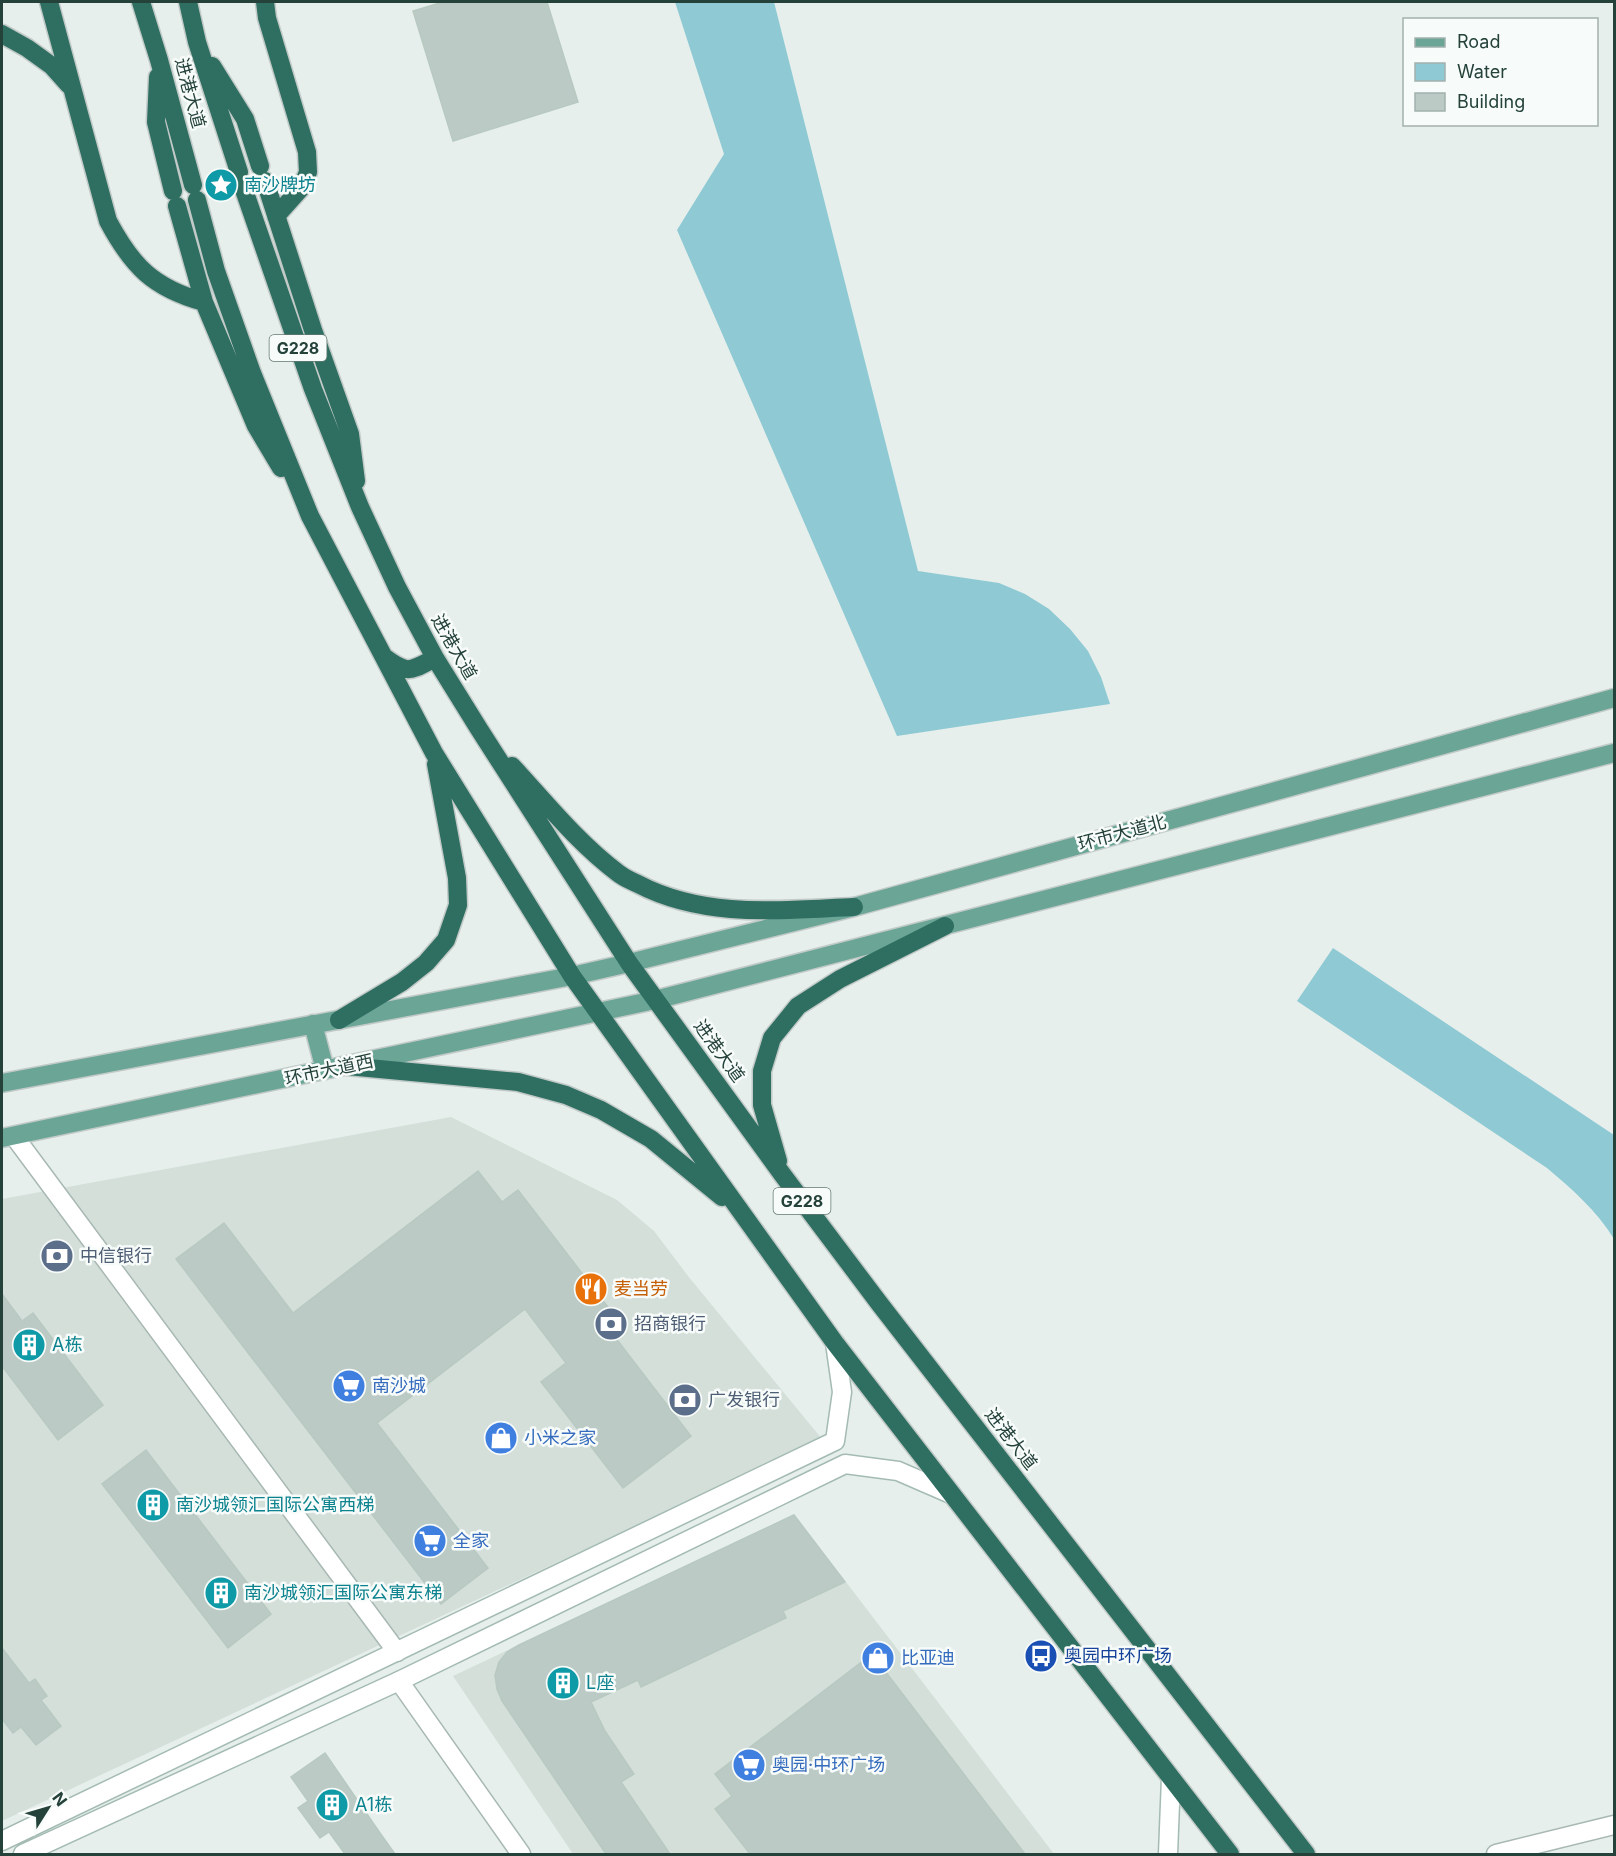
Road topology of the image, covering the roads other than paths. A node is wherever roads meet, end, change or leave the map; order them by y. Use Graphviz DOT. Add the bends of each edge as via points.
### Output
graph roads {
  1 [pos="49,2"];
  2 [pos="189,2"];
  3 [pos="265,2"];
  4 [pos="143,7"];
  5 [pos="2,34"];
  6 [pos="197,42"];
  7 [pos="159,60"];
  8 [pos="73,90"];
  9 [pos="276,216"];
  10 [pos="204,302"];
  11 [pos="360,507"];
  12 [pos="310,516"];
  13 [pos="382,656"];
  14 [pos="435,658"];
  15 [pos="1614,698"];
  16 [pos="479,729"];
  17 [pos="434,753"];
  18 [pos="1614,753"];
  19 [pos="854,907"];
  20 [pos="945,926"];
  21 [pos="629,963"];
  22 [pos="572,976"];
  23 [pos="655,1000"];
  24 [pos="597,1013"];
  25 [pos="339,1020"];
  26 [pos="313,1024"];
  27 [pos="347,1066"];
  28 [pos="325,1070"];
  29 [pos="2,1083"];
  30 [pos="8,1137"];
  31 [pos="782,1174"];
  32 [pos="742,1214"];
  33 [pos="836,1343"];
  34 [pos="951,1494"];
  35 [pos="397,1652"];
  36 [pos="399,1681"];
  37 [pos="1172,1778"];
  38 [pos="1614,1825"];
  39 [pos="2,1841"];
  40 [pos="22,1854"];
  41 [pos="521,1854"];
  42 [pos="1168,1854"];
  43 [pos="1230,1854"];
  44 [pos="1306,1854"];
  45 [pos="1496,1854"];
  1 -- 8 [label="highway"];
  2 -- 6 [label="highway, 进港大道 / G228"];
  3 -- 9 [label="highway" via="307,152 309,172 302,187"];
  4 -- 7 [label="highway, 进港大道 / G228"];
  5 -- 8 [label="highway" via="52,66"];
  6 -- 9 [label="highway" via="245,118"];
  6 -- 11 [label="highway, 进港大道 / G228" via="313,389"];
  7 -- 10 [label="highway" via="156,122"];
  7 -- 12 [label="highway, 进港大道 / G228" via="216,271"];
  8 -- 10 [label="highway" via="108,221 121,247 153,279 179,295"];
  9 -- 11 [label="highway" via="350,434"];
  10 -- 12 [label="highway" via="256,426"];
  11 -- 14 [label="highway, 进港大道 / G228"];
  12 -- 13 [label="highway, 进港大道 / G228"];
  13 -- 14 [label="highway" via="406,670"];
  13 -- 17 [label="highway, 进港大道 / G228"];
  14 -- 16 [label="highway, 进港大道 / G228"];
  15 -- 19 [label="main road, 环市大道北"];
  16 -- 19 [label="highway" via="582,843 620,875 657,894 705,908 758,911"];
  16 -- 21 [label="highway, 进港大道 / G228"];
  17 -- 22 [label="highway, 进港大道 / G228"];
  17 -- 25 [label="highway" via="457,878 458,906 446,940 402,982"];
  18 -- 20 [label="main road"];
  19 -- 21 [label="main road, 环市大道北"];
  20 -- 23 [label="main road"];
  20 -- 31 [label="highway" via="840,979 798,1006 772,1038 762,1071 762,1105"];
  21 -- 22 [label="main road"];
  21 -- 23 [label="highway, 进港大道 / G228"];
  22 -- 24 [label="highway, 进港大道 / G228"];
  22 -- 25 [label="main road"];
  23 -- 24 [label="main road, 环市大道西"];
  23 -- 31 [label="highway, 进港大道 / G228"];
  24 -- 27 [label="main road, 环市大道西"];
  24 -- 32 [label="highway, 进港大道 / G228"];
  25 -- 26 [label="main road"];
  26 -- 28 [label="main road"];
  26 -- 29 [label="main road"];
  27 -- 28 [label="main road, 环市大道西"];
  27 -- 32 [label="highway" via="518,1082 566,1095 651,1139"];
  28 -- 30 [label="main road, 环市大道西"];
  30 -- 35 [label="street"];
  31 -- 44 [label="highway, 进港大道 / G228"];
  32 -- 33 [label="highway, 进港大道 / G228"];
  33 -- 34 [label="highway, 进港大道 / G228"];
  33 -- 35 [label="street" via="842,1392 835,1442"];
  34 -- 36 [label="street" via="898,1471 845,1464"];
  34 -- 37 [label="highway, 进港大道 / G228"];
  35 -- 39 [label="street"];
  36 -- 40 [label="street"];
  36 -- 41 [label="street"];
  37 -- 42 [label="street"];
  37 -- 43 [label="highway, 进港大道 / G228"];
  38 -- 45 [label="street"];
}
